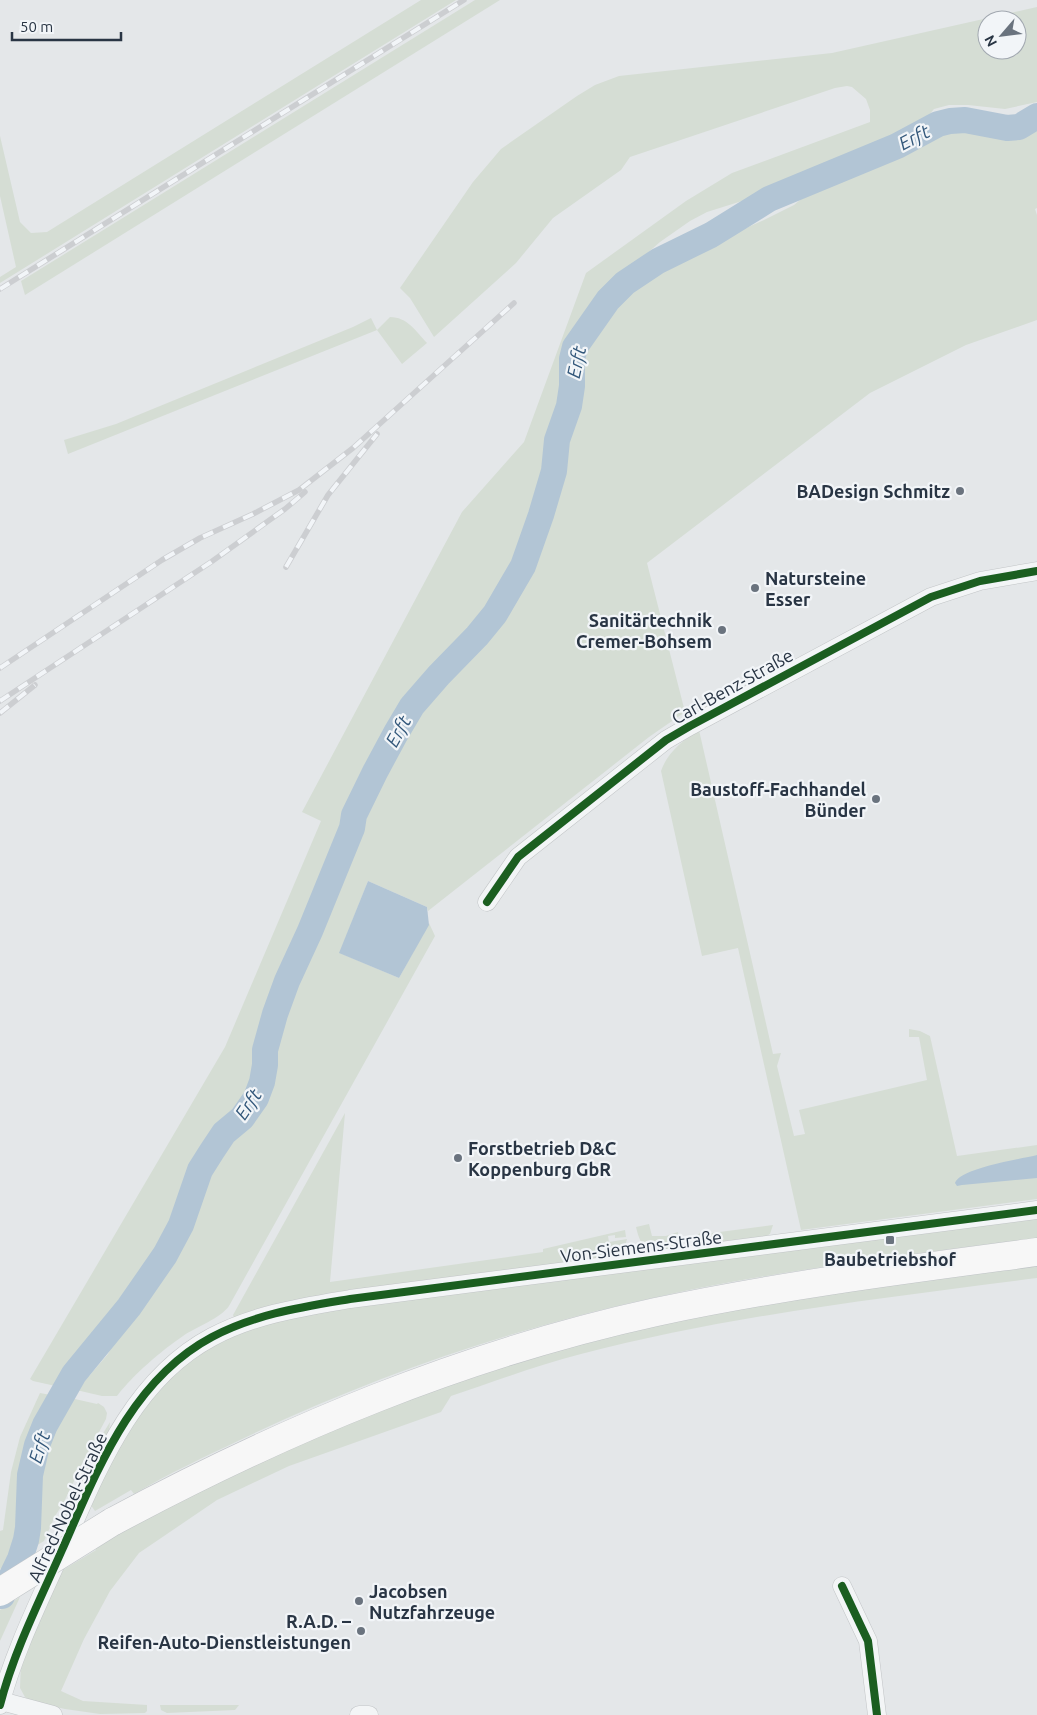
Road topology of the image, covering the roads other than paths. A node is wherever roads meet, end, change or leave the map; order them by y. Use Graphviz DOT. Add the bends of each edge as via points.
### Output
graph roads {
  1 [pos="1037,571"];
  2 [pos="486,902"];
  3 [pos="1037,1210"];
  4 [pos="1037,1252"];
  5 [pos="251,1320"];
  6 [pos="842,1586"];
  7 [pos="0,1592"];
  8 [pos="0,1703"];
  9 [pos="52,1715"];
  10 [pos="359,1715"];
  11 [pos="368,1715"];
  12 [pos="877,1715"];
  1 -- 2 [label="street, Carl-Benz-Straße" via="980,581 931,597 690,726 653,751 518,857"];
  3 -- 5 [label="street, Von-Siemens-Straße" via="350,1299 290,1309"];
  4 -- 7 [label="main road, bridge" via="714,1301 605,1324 433,1376 333,1415 173,1489 112,1522"];
  5 -- 8 [label="street, Alfred-Nobel-Straße" via="212,1337 187,1353 150,1387 124,1422 76,1516 15,1659"];
  6 -- 12 [label="street" via="868,1641"];
  8 -- 9 [label="street, Alfred-Nobel-Straße"];
  10 -- 11 [label="street"];
}
